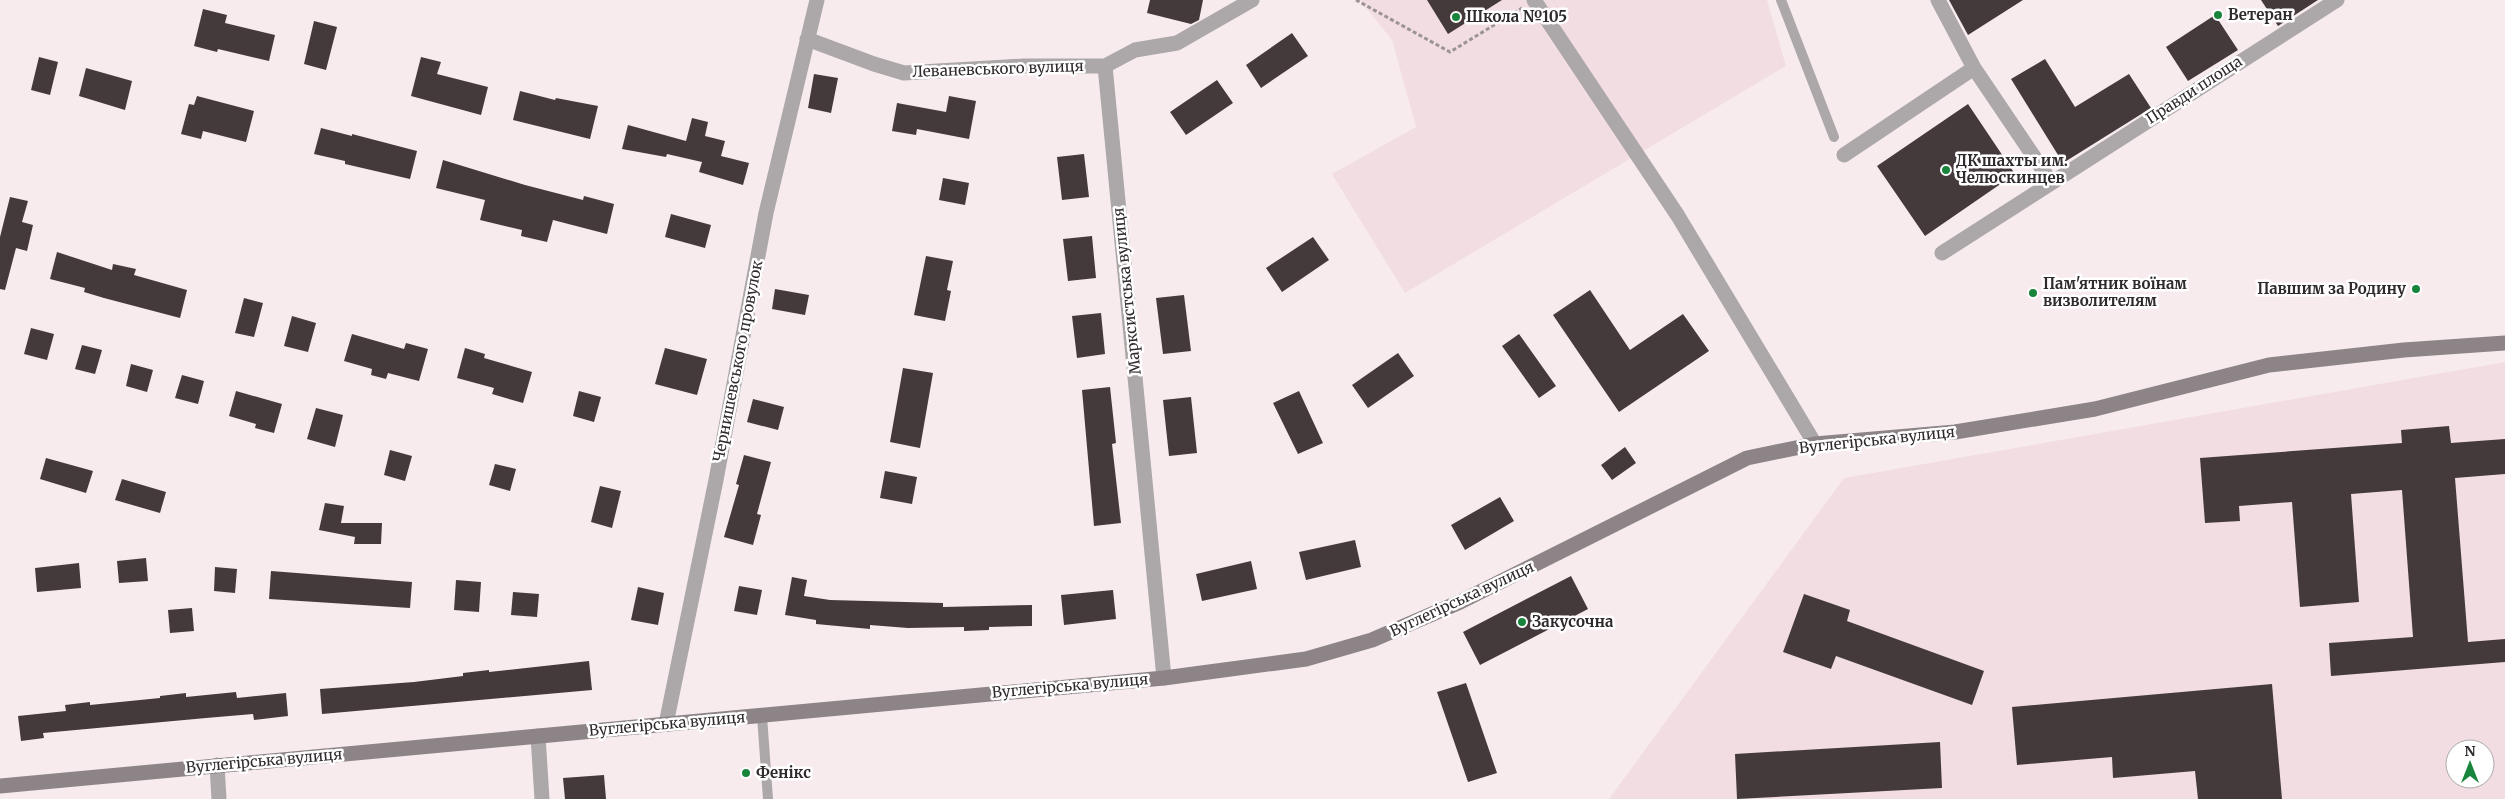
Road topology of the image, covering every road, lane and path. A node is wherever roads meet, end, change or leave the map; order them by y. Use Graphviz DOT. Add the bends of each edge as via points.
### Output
graph roads {
  1 [pos="817,0"];
  2 [pos="1252,0"];
  3 [pos="1356,0"];
  4 [pos="1534,0"];
  5 [pos="1780,0"];
  6 [pos="1938,0"];
  7 [pos="2337,0"];
  8 [pos="807,39"];
  9 [pos="1105,66"];
  10 [pos="1974,68"];
  11 [pos="1834,137"];
  12 [pos="1844,155"];
  13 [pos="2051,182"];
  14 [pos="1942,253"];
  15 [pos="2505,343"];
  16 [pos="1815,444"];
  17 [pos="1164,678"];
  18 [pos="762,716"];
  19 [pos="666,724"];
  20 [pos="538,736"];
  21 [pos="217,765"];
  22 [pos="0,786"];
  23 [pos="219,799"];
  24 [pos="542,799"];
  25 [pos="768,799"];
  1 -- 8 [label="street, Чернишевського провулок"];
  2 -- 9 [label="street" via="1177,42 1134,50"];
  3 -- 4 [label="path" via="1450,52"];
  4 -- 16 [label="street" via="1678,216"];
  5 -- 11 [label="lane"];
  6 -- 10 [label="street"];
  7 -- 13 [label="street, Правди площа"];
  8 -- 9 [label="street, Леваневського вулиця" via="904,73 1024,66"];
  8 -- 19 [label="street, Чернишевського провулок" via="766,213"];
  9 -- 17 [label="street, Марксистська вулиця"];
  10 -- 12 [label="street"];
  10 -- 13 [label="street"];
  13 -- 14 [label="street, Правди площа"];
  15 -- 16 [label="street, Вуглегірська вулиця" via="2269,365 2095,409 1955,432"];
  16 -- 17 [label="street, Вуглегірська вулиця" via="1747,458 1460,602 1372,640 1306,659"];
  17 -- 18 [label="street, Вуглегірська вулиця"];
  18 -- 19 [label="street, Вуглегірська вулиця"];
  18 -- 25 [label="lane"];
  19 -- 20 [label="street, Вуглегірська вулиця"];
  20 -- 21 [label="street, Вуглегірська вулиця"];
  20 -- 24 [label="street"];
  21 -- 22 [label="street, Вуглегірська вулиця"];
  21 -- 23 [label="street"];
}
